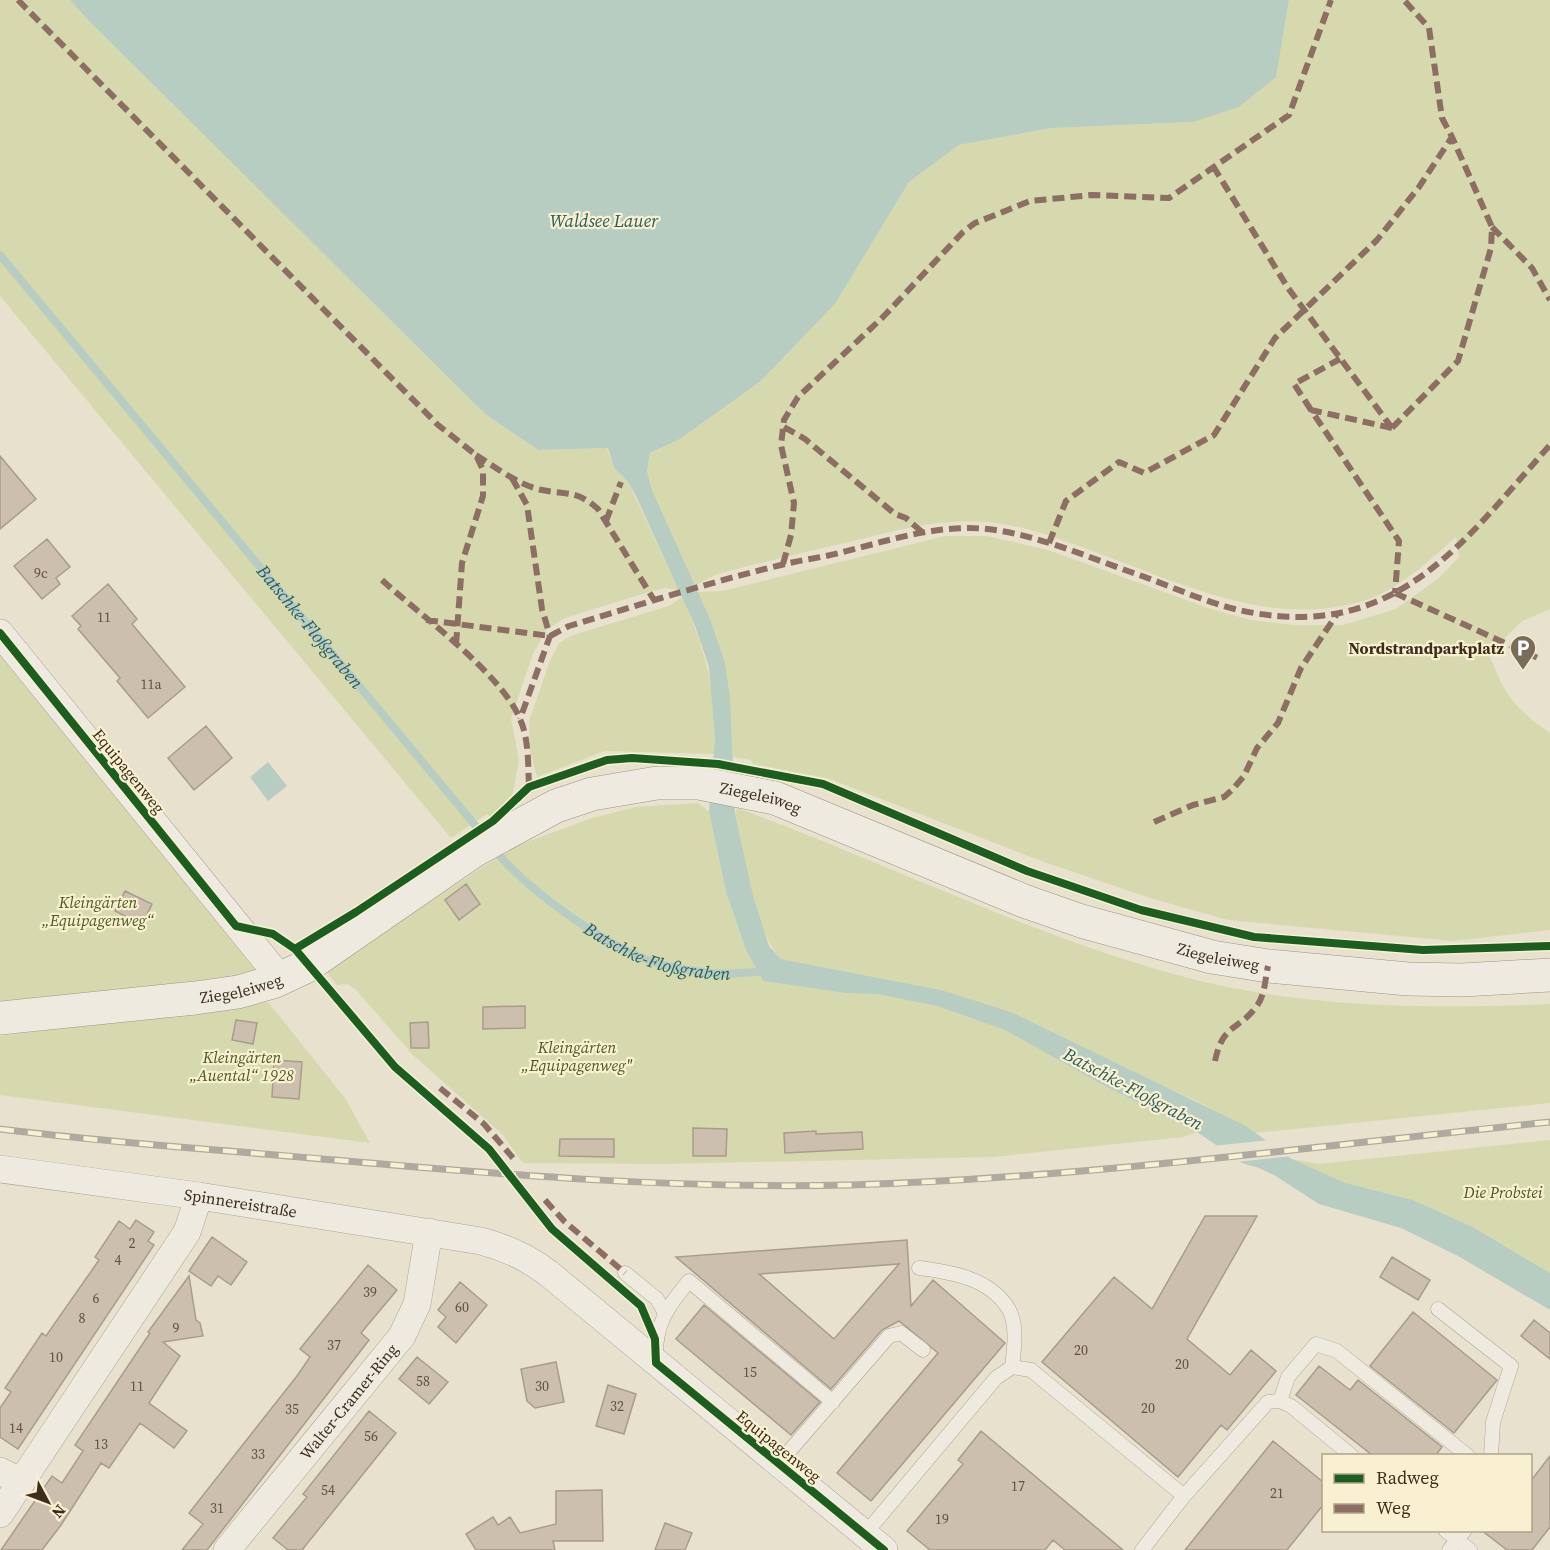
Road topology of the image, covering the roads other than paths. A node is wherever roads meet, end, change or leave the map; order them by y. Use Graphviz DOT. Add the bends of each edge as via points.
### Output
graph roads {
  1 [pos="0,633"];
  2 [pos="1550,975"];
  3 [pos="273,982"];
  4 [pos="0,1018"];
  5 [pos="0,1169"];
  6 [pos="199,1196"];
  7 [pos="429,1232"];
  8 [pos="481,1241"];
  9 [pos="919,1268"];
  10 [pos="625,1273"];
  11 [pos="1438,1309"];
  12 [pos="665,1313"];
  13 [pos="924,1350"];
  14 [pos="656,1363"];
  15 [pos="1012,1367"];
  16 [pos="1280,1401"];
  17 [pos="833,1402"];
  18 [pos="1351,1454"];
  19 [pos="1467,1454"];
  20 [pos="1491,1454"];
  21 [pos="779,1463"];
  22 [pos="11,1477"];
  23 [pos="1184,1496"];
  24 [pos="0,1514"];
  25 [pos="1457,1540"];
  26 [pos="874,1542"];
  27 [pos="227,1550"];
  28 [pos="1142,1550"];
  29 [pos="1470,1550"];
  1 -- 3 [label="street, Equipagenweg" via="272,968"];
  2 -- 3 [label="main road, Ziegeleiweg" via="1408,979 1212,957 1036,905 807,809 738,788 699,783 648,784 592,794 556,806 488,842 307,966"];
  3 -- 4 [label="main road, Ziegeleiweg" via="195,998"];
  5 -- 6 [label="street, Spinnereistraße"];
  6 -- 7 [label="street, Spinnereistraße"];
  6 -- 22 [label="street" via="187,1232"];
  7 -- 8 [label="street, Spinnereistraße"];
  7 -- 27 [label="street, Walter-Cramer-Ring" via="417,1304 402,1336"];
  8 -- 14 [label="street, Equipagenweg" via="529,1259"];
  9 -- 15 [label="lane" via="958,1273 989,1289 1009,1309 1015,1341"];
  10 -- 12 [label="lane" via="657,1299"];
  11 -- 20 [label="lane" via="1511,1366 1492,1422"];
  12 -- 14 [label="lane" via="655,1339"];
  12 -- 17 [label="lane" via="689,1281"];
  13 -- 17 [label="lane" via="901,1333 890,1336"];
  14 -- 21 [label="street, Equipagenweg"];
  15 -- 23 [label="lane" via="1031,1370"];
  15 -- 26 [label="lane" via="996,1378"];
  16 -- 18 [label="lane"];
  16 -- 19 [label="lane" via="1288,1377 1316,1344 1337,1351"];
  16 -- 23 [label="lane" via="1268,1402"];
  17 -- 21 [label="lane"];
  21 -- 26 [label="street, Equipagenweg"];
  22 -- 24 [label="street"];
  23 -- 28 [label="lane"];
  25 -- 29 [label="lane"];
}
